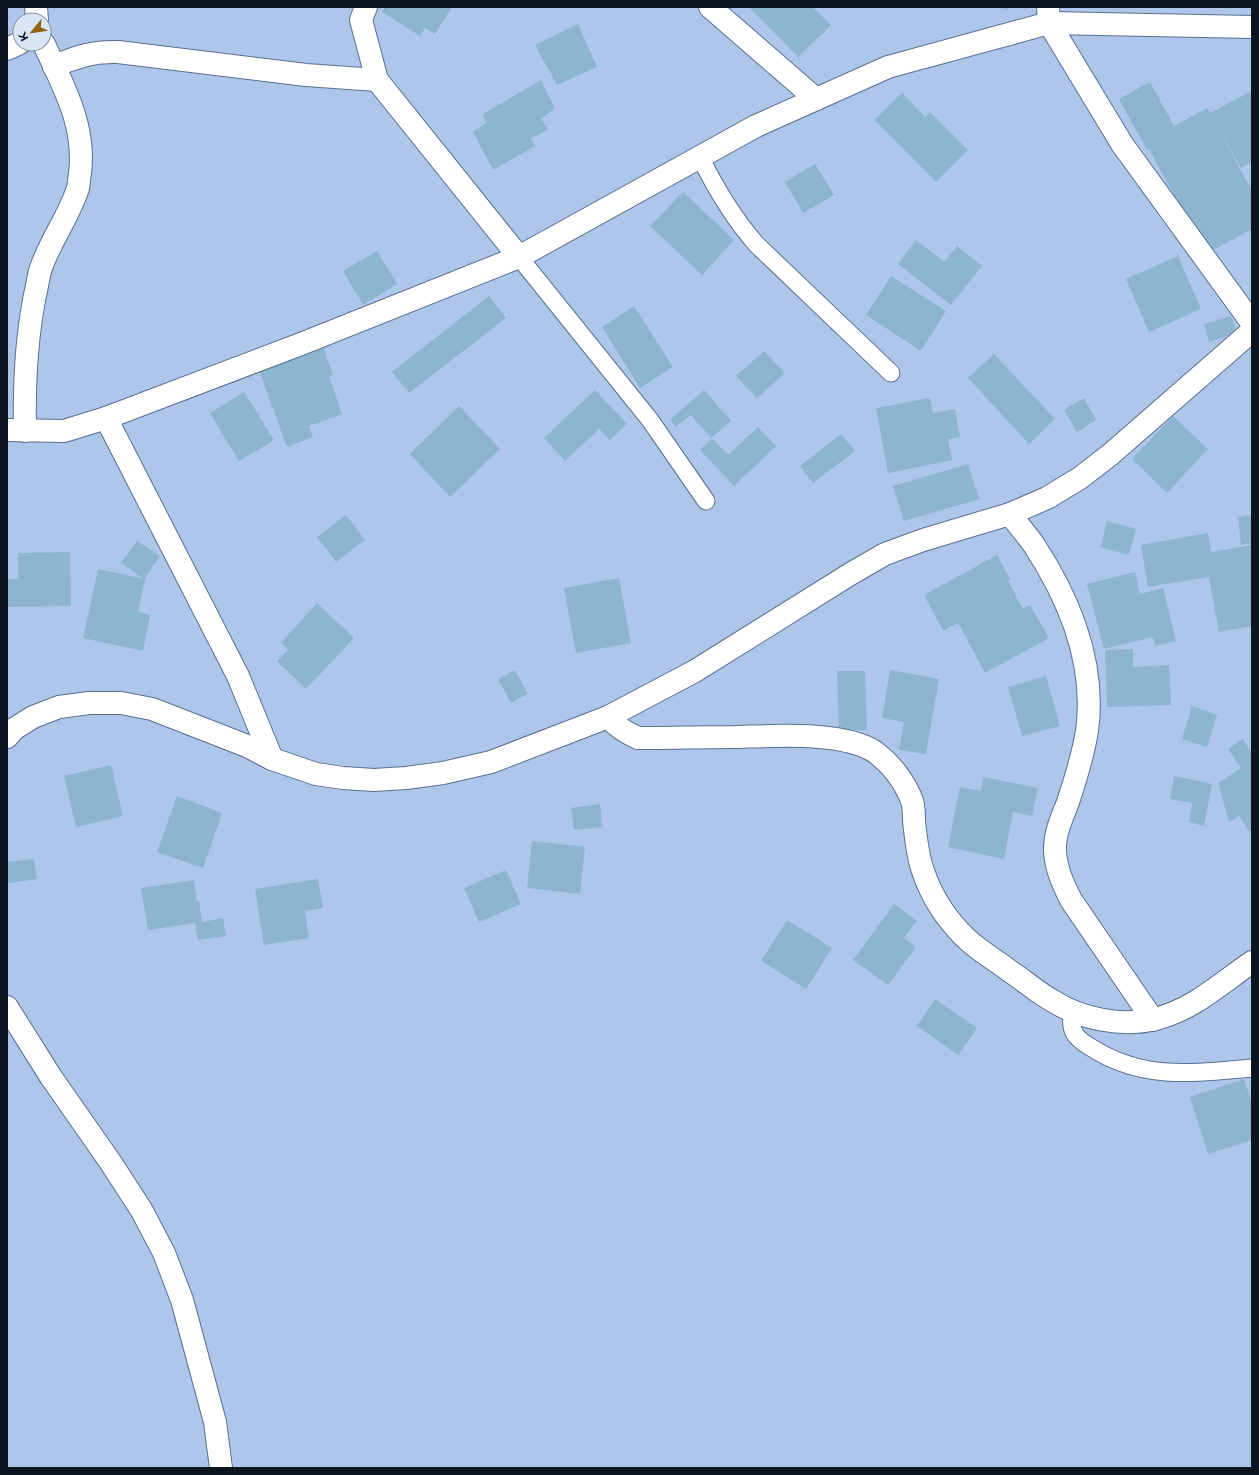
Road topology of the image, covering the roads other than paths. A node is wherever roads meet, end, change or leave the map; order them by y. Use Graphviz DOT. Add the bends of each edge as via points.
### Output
graph roads {
  1 [pos="710,7"];
  2 [pos="358,11"];
  3 [pos="1049,15"];
  4 [pos="1252,27"];
  5 [pos="47,52"];
  6 [pos="54,67"];
  7 [pos="377,80"];
  8 [pos="816,99"];
  9 [pos="700,157"];
  10 [pos="519,257"];
  11 [pos="1252,323"];
  12 [pos="1252,331"];
  13 [pos="891,373"];
  14 [pos="106,418"];
  15 [pos="16,430"];
  16 [pos="706,501"];
  17 [pos="1010,514"];
  18 [pos="608,717"];
  19 [pos="9,730"];
  20 [pos="272,759"];
  21 [pos="1252,962"];
  22 [pos="7,1007"];
  23 [pos="1073,1011"];
  24 [pos="1153,1020"];
  25 [pos="1252,1068"];
  26 [pos="221,1468"];
  1 -- 8 [label="street"];
  2 -- 7 [label="street"];
  3 -- 4 [label="street"];
  3 -- 8 [label="street" via="888,67"];
  3 -- 11 [label="street" via="1122,144"];
  5 -- 6 [label="street"];
  6 -- 7 [label="street" via="85,54 118,52 306,75"];
  6 -- 15 [label="street" via="77,120 81,142 81,165 78,187 40,271 32,309 24,389"];
  7 -- 10 [label="street"];
  8 -- 9 [label="street" via="756,126"];
  9 -- 10 [label="street"];
  9 -- 13 [label="lane" via="726,206 757,245"];
  10 -- 14 [label="street"];
  10 -- 16 [label="lane" via="650,420"];
  12 -- 17 [label="street" via="1080,478 1047,498"];
  14 -- 15 [label="street" via="64,431"];
  14 -- 20 [label="street" via="238,676"];
  17 -- 18 [label="street" via="885,554 695,671"];
  17 -- 24 [label="street" via="1033,544 1053,577 1072,619 1086,664 1089,703 1087,730 1082,757 1056,835 1055,850 1062,884"];
  18 -- 20 [label="street" via="491,762 444,773 406,778 343,778 316,774"];
  18 -- 23 [label="street" via="625,733 638,738 835,738 858,744 874,752 890,764 903,782 912,802 922,871 934,897 949,920 970,942 1053,1002"];
  19 -- 20 [label="street" via="60,707 89,703 121,703 152,709 247,746"];
  21 -- 24 [label="street" via="1196,1002"];
  22 -- 26 [label="street" via="142,1211 164,1253 182,1300 215,1422"];
  23 -- 24 [label="street" via="1114,1021"];
  23 -- 25 [label="lane" via="1072,1025 1080,1041 1098,1052 1132,1066 1183,1074"];
}
